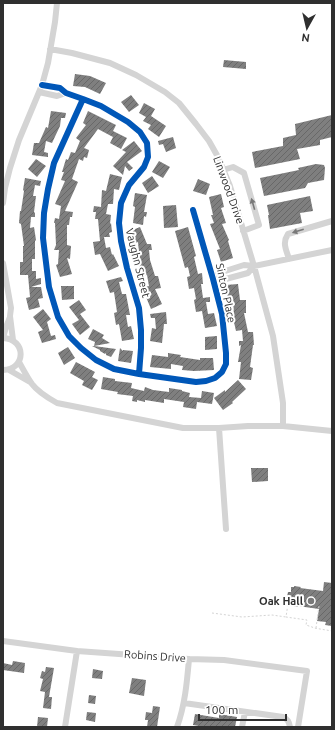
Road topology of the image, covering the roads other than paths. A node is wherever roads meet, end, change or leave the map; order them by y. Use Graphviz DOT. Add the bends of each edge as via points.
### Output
graph roads {
  1 [pos="57,3"];
  2 [pos="50,49"];
  3 [pos="42,85"];
  4 [pos="39,92"];
  5 [pos="66,93"];
  6 [pos="83,99"];
  7 [pos="223,170"];
  8 [pos="3,203"];
  9 [pos="193,210"];
  10 [pos="332,221"];
  11 [pos="243,231"];
  12 [pos="332,250"];
  13 [pos="289,259"];
  14 [pos="3,263"];
  15 [pos="254,266"];
  16 [pos="214,278"];
  17 [pos="10,316"];
  18 [pos="3,338"];
  19 [pos="13,340"];
  20 [pos="19,362"];
  21 [pos="6,370"];
  22 [pos="139,374"];
  23 [pos="31,383"];
  24 [pos="284,426"];
  25 [pos="219,428"];
  26 [pos="332,431"];
  27 [pos="226,529"];
  28 [pos="3,641"];
  29 [pos="77,651"];
  30 [pos="189,659"];
  31 [pos="184,703"];
  32 [pos="245,712"];
  33 [pos="65,727"];
  34 [pos="177,727"];
  35 [pos="242,727"];
  36 [pos="290,727"];
  37 [pos="298,727"];
  1 -- 2 [label="street"];
  2 -- 3 [label="street"];
  2 -- 7 [label="street, Linwood Drive" via="110,63 164,92 179,103 196,124 215,152"];
  3 -- 4 [label="street"];
  3 -- 5 [label="street, Vaughn Street" via="60,88"];
  4 -- 5 [label="street, Vaughn Street" via="57,96"];
  4 -- 8 [label="street" via="19,140 8,174"];
  5 -- 6 [label="street, Vaughn Street"];
  6 -- 22 [label="street, Vaughn Street" via="128,122 140,132 147,143 148,157 144,167 129,185 121,203 119,223 125,261 139,308"];
  6 -- 22 [label="street, Sinton Place" via="54,163 48,189 43,238 49,287 58,317 77,344 96,360 114,369"];
  7 -- 11 [label="street, Linwood Drive"];
  11 -- 7 [label="street, one-way" via="259,225 244,173 233,167"];
  9 -- 16 [label="street, Sinton Place"];
  10 -- 13 [label="street, one-way" via="288,234 284,240"];
  11 -- 15 [label="street, Linwood Drive"];
  12 -- 13 [label="street"];
  13 -- 15 [label="street"];
  14 -- 17 [label="street" via="11,308"];
  15 -- 16 [label="street" via="244,265 219,273"];
  15 -- 24 [label="street, Linwood Drive" via="273,336"];
  16 -- 22 [label="street, Sinton Place" via="222,314 226,353 226,364 222,372 215,378 196,382"];
  17 -- 18 [label="street"];
  17 -- 19 [label="street"];
  18 -- 19 [label="street"];
  19 -- 20 [label="street" via="20,348"];
  20 -- 21 [label="street"];
  20 -- 23 [label="street"];
  21 -- 23 [label="street"];
  23 -- 25 [label="street" via="48,398 57,402 183,428"];
  24 -- 25 [label="street"];
  24 -- 26 [label="street"];
  25 -- 27 [label="street"];
  28 -- 29 [label="street, Robins Drive"];
  29 -- 30 [label="street, Robins Drive"];
  29 -- 33 [label="street"];
  30 -- 31 [label="street"];
  30 -- 37 [label="street, Robins Drive" via="224,660 307,670"];
  31 -- 32 [label="street"];
  31 -- 34 [label="street"];
  32 -- 35 [label="street"];
  32 -- 36 [label="street" via="283,717 289,722"];
}
